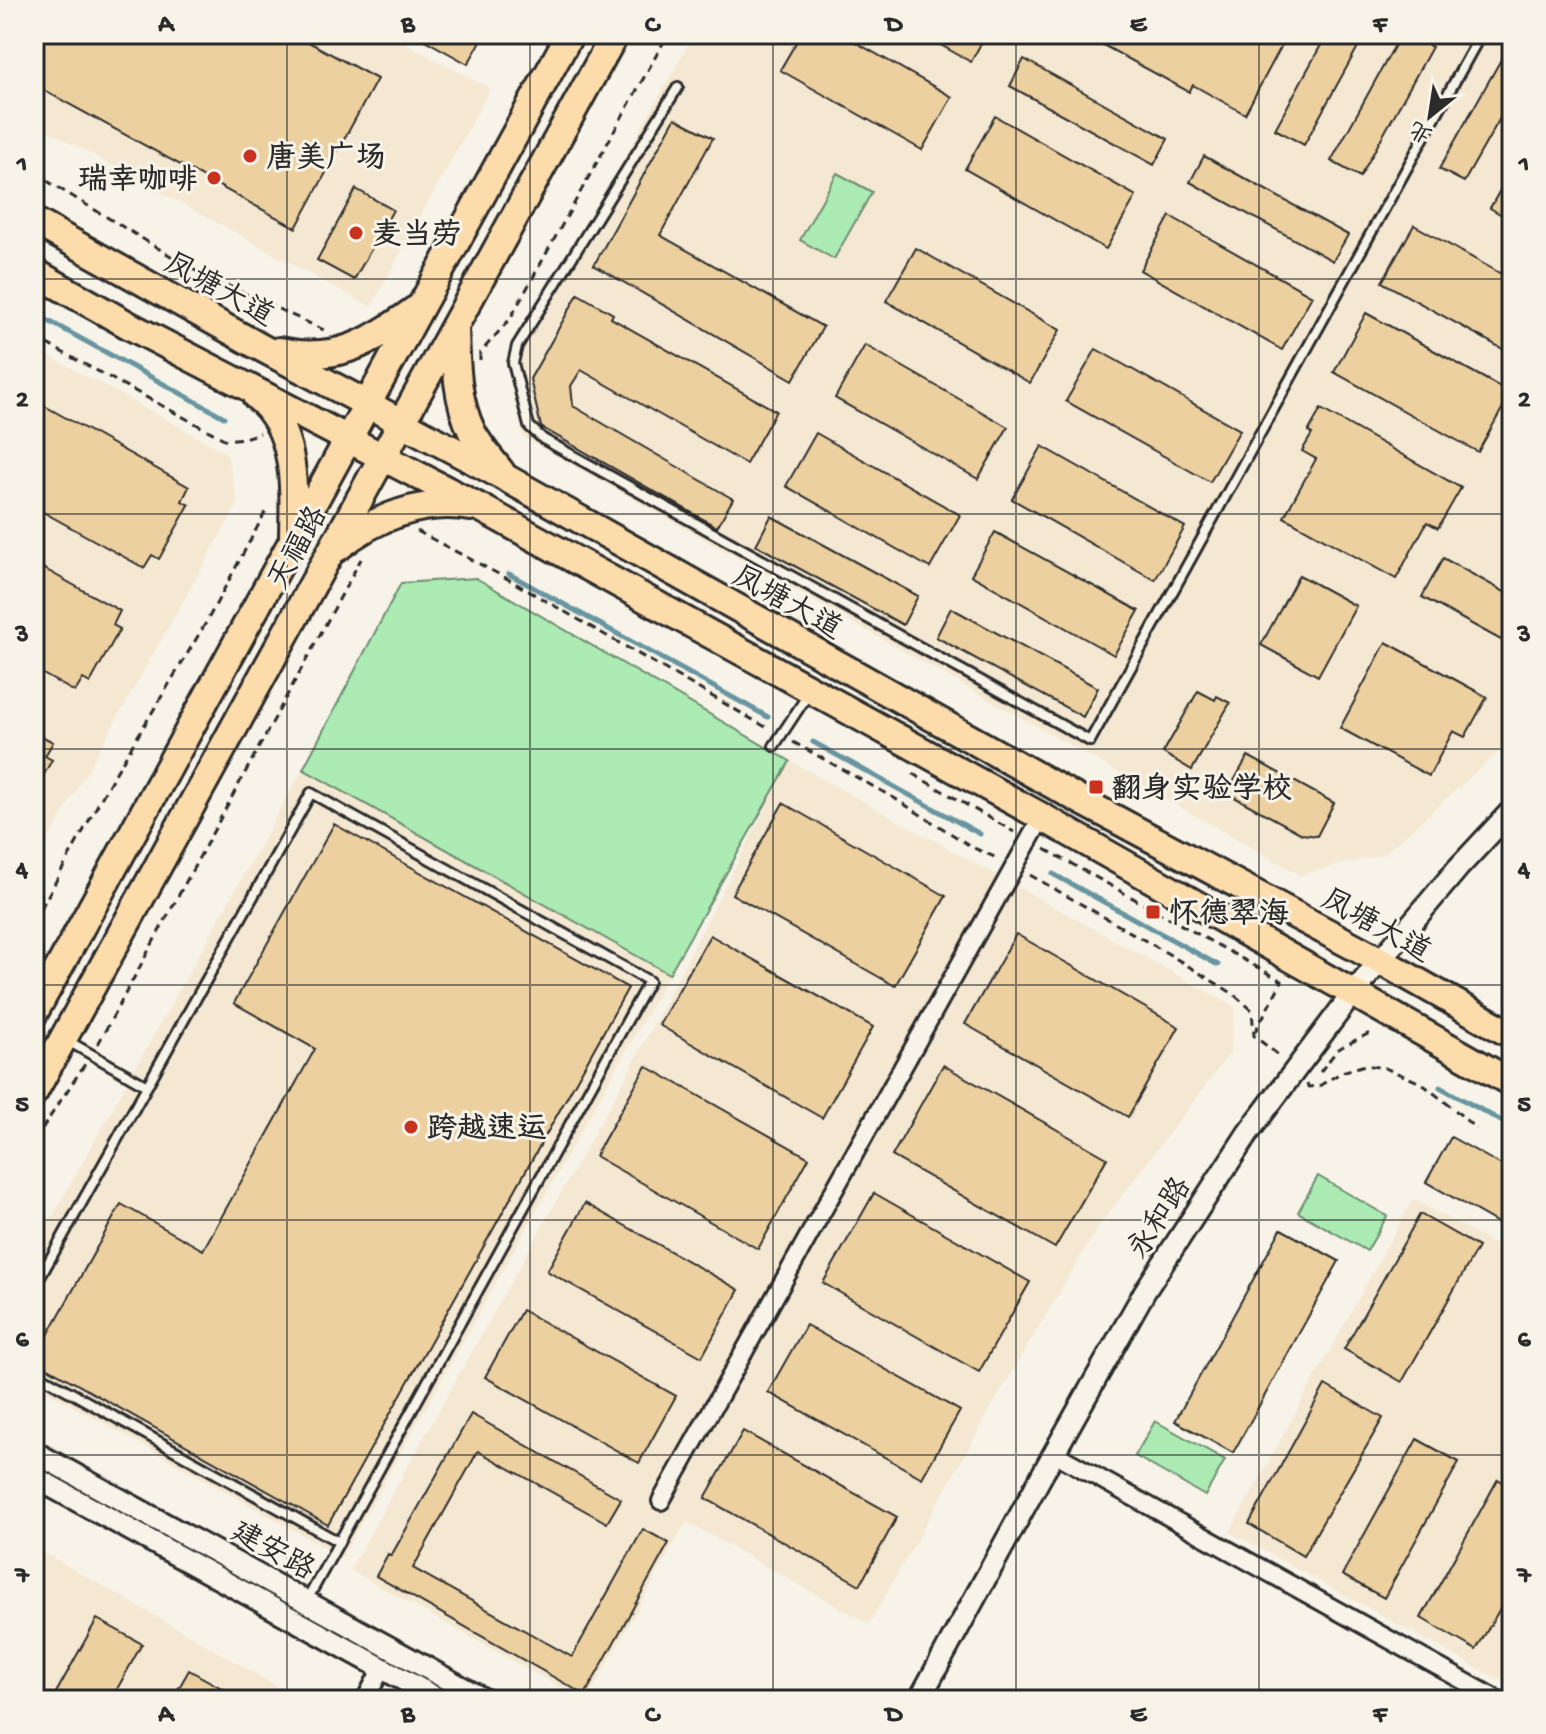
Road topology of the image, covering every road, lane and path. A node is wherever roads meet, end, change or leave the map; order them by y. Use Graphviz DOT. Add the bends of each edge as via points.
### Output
graph roads {
  1 [pos="615,34"];
  2 [pos="668,34"];
  3 [pos="1481,34"];
  4 [pos="566,35"];
  5 [pos="678,87"];
  6 [pos="34,173"];
  7 [pos="34,221"];
  8 [pos="34,272"];
  9 [pos="421,305"];
  10 [pos="455,325"];
  11 [pos="34,337"];
  12 [pos="260,347"];
  13 [pos="348,349"];
  14 [pos="479,369"];
  15 [pos="231,377"];
  16 [pos="367,404"];
  17 [pos="401,422"];
  18 [pos="284,436"];
  19 [pos="348,439"];
  20 [pos="382,457"];
  21 [pos="506,478"];
  22 [pos="481,508"];
  23 [pos="267,509"];
  24 [pos="409,510"];
  25 [pos="293,540"];
  26 [pos="328,555"];
  27 [pos="360,560"];
  28 [pos="811,690"];
  29 [pos="781,735"];
  30 [pos="774,746"];
  31 [pos="908,770"];
  32 [pos="1512,810"];
  33 [pos="1036,829"];
  34 [pos="1015,867"];
  35 [pos="34,921"];
  36 [pos="1381,961"];
  37 [pos="1353,993"];
  38 [pos="34,1013"];
  39 [pos="1376,1030"];
  40 [pos="1512,1035"];
  41 [pos="1254,1036"];
  42 [pos="63,1039"];
  43 [pos="92,1055"];
  44 [pos="1290,1062"];
  45 [pos="1304,1073"];
  46 [pos="1512,1083"];
  47 [pos="147,1086"];
  48 [pos="1308,1087"];
  49 [pos="34,1092"];
  50 [pos="1476,1129"];
  51 [pos="34,1141"];
  52 [pos="34,1288"];
  53 [pos="34,1372"];
  54 [pos="34,1452"];
  55 [pos="1054,1453"];
  56 [pos="34,1477"];
  57 [pos="661,1501"];
  58 [pos="339,1542"];
  59 [pos="307,1601"];
  60 [pos="382,1668"];
  61 [pos="365,1700"];
  62 [pos="440,1700"];
  63 [pos="485,1700"];
  64 [pos="919,1700"];
  65 [pos="1498,1700"];
  1 -- 10 [label="main road, 天福路"];
  2 -- 14 [label="path" via="510,319 480,353"];
  3 -- 5 [label="lane" via="1090,741 543,439 529,426 513,363 517,346"];
  4 -- 9 [label="main road, 天福路"];
  6 -- 13 [label="path" via="194,270 326,331"];
  7 -- 12 [label="main road, 凤塘大道"];
  8 -- 15 [label="main road"];
  9 -- 13 [label="main road" via="372,340"];
  9 -- 16 [label="main road, 天福路"];
  10 -- 17 [label="main road, 天福路"];
  10 -- 21 [label="main road" via="463,409 473,433"];
  11 -- 18 [label="path" via="226,440 264,431"];
  12 -- 13 [label="main road" via="322,355"];
  12 -- 16 [label="main road, 凤塘大道"];
  15 -- 18 [label="main road" via="261,400"];
  15 -- 19 [label="main road"];
  16 -- 17 [label="main road, 凤塘大道"];
  16 -- 19 [label="main road, 天福路"];
  17 -- 20 [label="main road, 天福路"];
  17 -- 21 [label="main road, 凤塘大道"];
  18 -- 25 [label="main road" via="291,461"];
  19 -- 20 [label="main road"];
  19 -- 25 [label="main road, 天福路"];
  20 -- 22 [label="main road"];
  20 -- 26 [label="main road, 天福路"];
  21 -- 36 [label="main road, 凤塘大道" via="1078,799"];
  22 -- 24 [label="main road" via="435,505"];
  22 -- 28 [label="main road"];
  23 -- 35 [label="path"];
  24 -- 26 [label="main road" via="358,531"];
  24 -- 29 [label="path" via="409,527"];
  25 -- 38 [label="main road, 天福路"];
  26 -- 42 [label="main road, 天福路"];
  27 -- 43 [label="path"];
  28 -- 29 [label="lane"];
  28 -- 33 [label="main road"];
  29 -- 30 [label="lane"];
  29 -- 34 [label="path"];
  31 -- 33 [label="path"];
  32 -- 36 [label="street, 永和路"];
  33 -- 34 [label="street"];
  33 -- 37 [label="main road"];
  33 -- 41 [label="path" via="1282,981"];
  34 -- 41 [label="path" via="1232,993 1252,1010"];
  34 -- 57 [label="street"];
  36 -- 37 [label="street, 永和路"];
  36 -- 40 [label="main road, 凤塘大道"];
  37 -- 46 [label="main road"];
  37 -- 55 [label="street, 永和路" via="1248,1133 1145,1291"];
  39 -- 48 [label="path" via="1338,1049"];
  41 -- 44 [label="path"];
  42 -- 43 [label="lane"];
  42 -- 49 [label="main road, 天福路"];
  43 -- 47 [label="lane"];
  43 -- 51 [label="path"];
  45 -- 48 [label="path"];
  47 -- 52 [label="lane"];
  47 -- 58 [label="lane" via="311,793 649,981"];
  48 -- 50 [label="path" via="1365,1065 1385,1068 1421,1083"];
  53 -- 58 [label="lane"];
  54 -- 59 [label="street, 建安路"];
  55 -- 64 [label="street, 永和路"];
  55 -- 65 [label="street"];
  56 -- 60 [label="street, 建安路"];
  58 -- 59 [label="lane"];
  59 -- 63 [label="street, 建安路"];
  60 -- 61 [label="street"];
  60 -- 62 [label="street, 建安路"];
}
